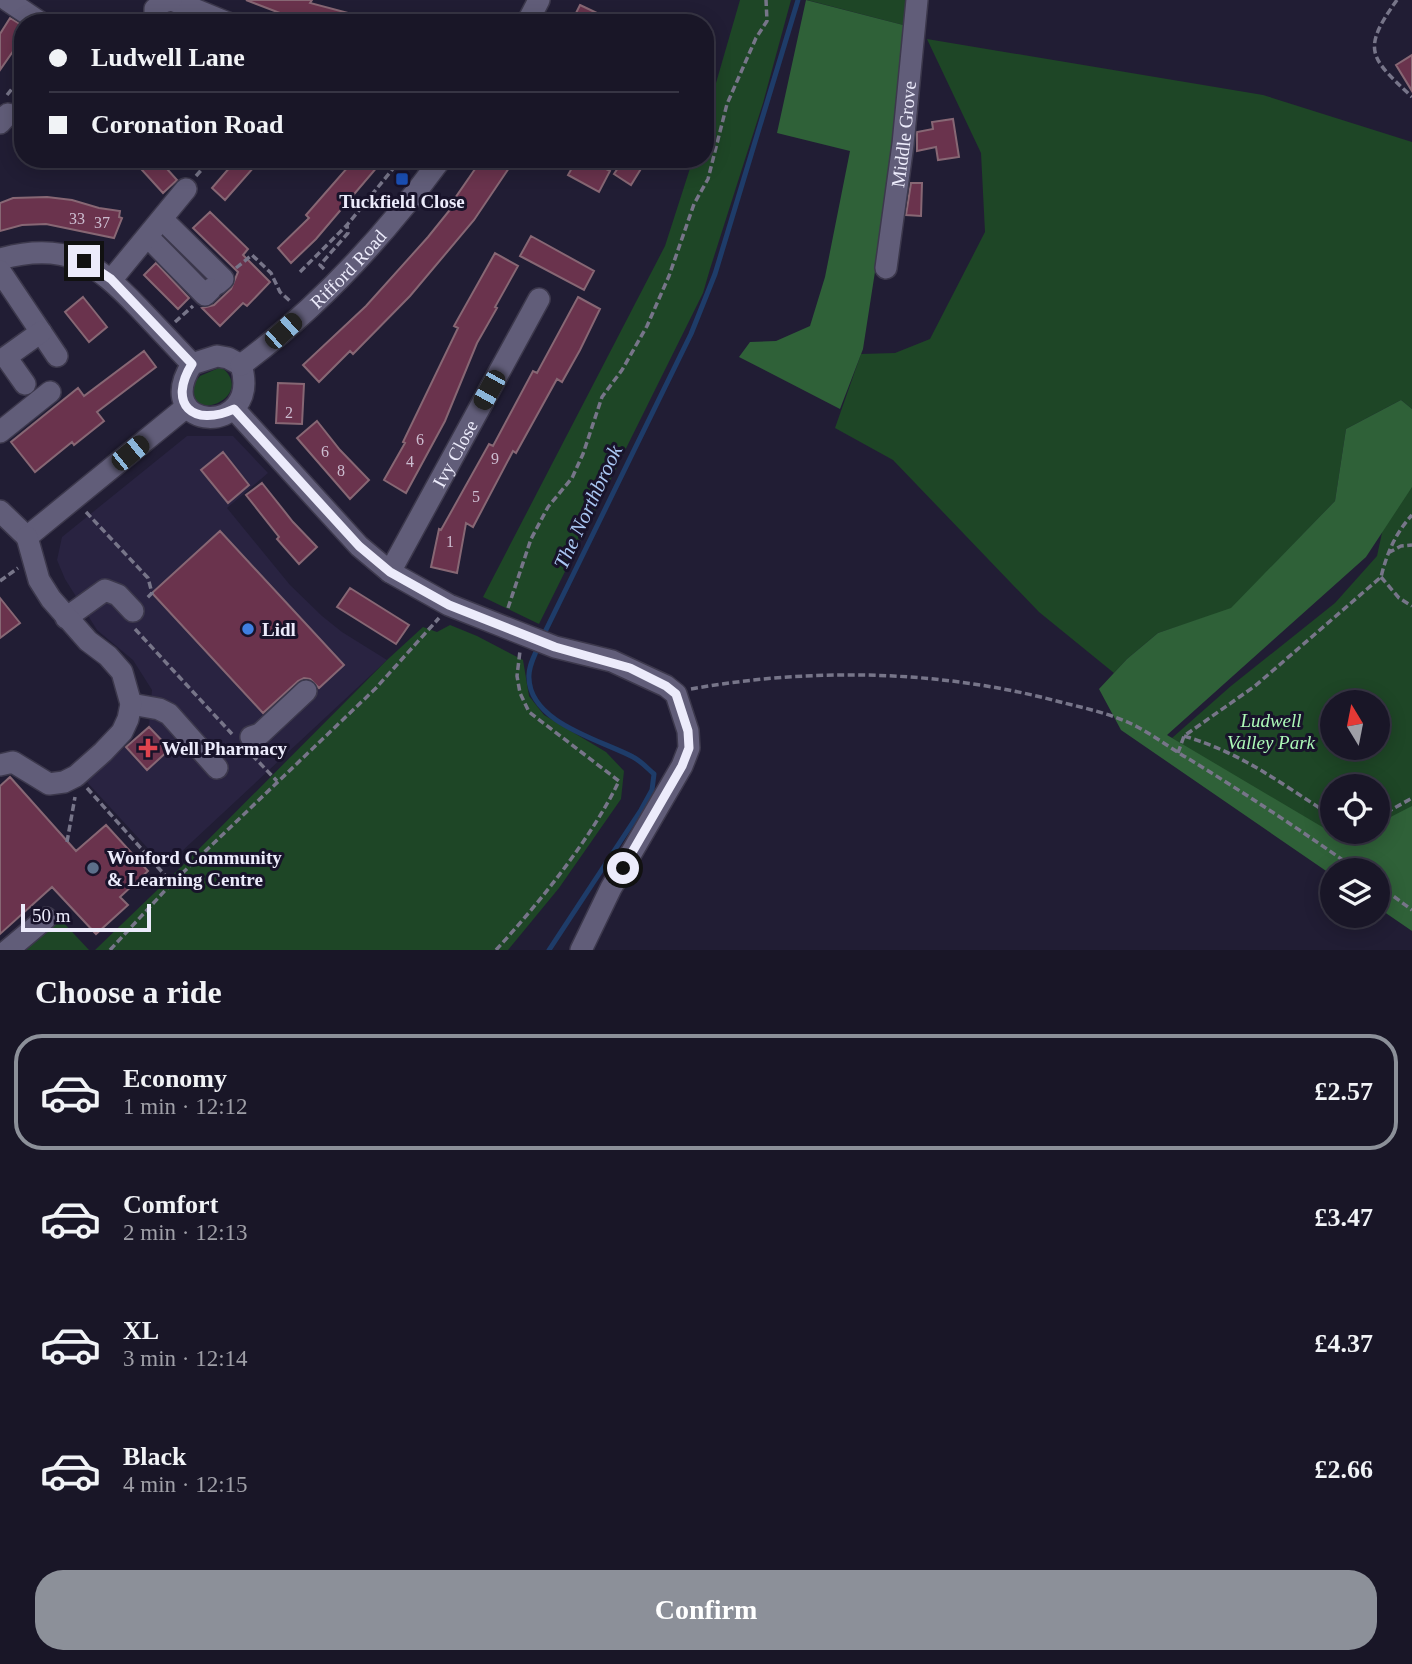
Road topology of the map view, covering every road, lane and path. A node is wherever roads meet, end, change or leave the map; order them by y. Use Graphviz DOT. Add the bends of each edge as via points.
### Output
graph roads {
  1 [pos="7,0"];
  2 [pos="172,0"];
  3 [pos="766,0"];
  4 [pos="917,0"];
  5 [pos="1398,0"];
  6 [pos="28,14"];
  7 [pos="155,14"];
  8 [pos="208,14"];
  9 [pos="14,92"];
  10 [pos="1412,97"];
  11 [pos="3,113"];
  12 [pos="714,155"];
  13 [pos="202,168"];
  14 [pos="394,168"];
  15 [pos="434,168"];
  16 [pos="711,168"];
  17 [pos="192,181"];
  18 [pos="162,219"];
  19 [pos="347,225"];
  20 [pos="148,237"];
  21 [pos="0,259"];
  22 [pos="886,268"];
  23 [pos="0,271"];
  24 [pos="300,271"];
  25 [pos="111,279"];
  26 [pos="336,281"];
  27 [pos="214,287"];
  28 [pos="539,299"];
  29 [pos="303,313"];
  30 [pos="41,332"];
  31 [pos="57,356"];
  32 [pos="192,364"];
  33 [pos="241,365"];
  34 [pos="25,384"];
  35 [pos="50,392"];
  36 [pos="186,408"];
  37 [pos="234,409"];
  38 [pos="0,432"];
  39 [pos="74,499"];
  40 [pos="0,511"];
  41 [pos="1412,515"];
  42 [pos="27,537"];
  43 [pos="1412,545"];
  44 [pos="1386,554"];
  45 [pos="390,572"];
  46 [pos="1381,577"];
  47 [pos="449,605"];
  48 [pos="1412,606"];
  49 [pos="134,611"];
  50 [pos="66,618"];
  51 [pos="502,627"];
  52 [pos="527,636"];
  53 [pos="306,691"];
  54 [pos="676,694"];
  55 [pos="131,704"];
  56 [pos="1184,736"];
  57 [pos="245,742"];
  58 [pos="1178,753"];
  59 [pos="0,765"];
  60 [pos="217,768"];
  61 [pos="75,777"];
  62 [pos="277,782"];
  63 [pos="1412,798"];
  64 [pos="1320,808"];
  65 [pos="1390,811"];
  66 [pos="67,842"];
  67 [pos="1339,858"];
  68 [pos="172,883"];
  69 [pos="1390,894"];
  70 [pos="1412,910"];
  71 [pos="46,918"];
  72 [pos="8,950"];
  73 [pos="110,950"];
  74 [pos="496,950"];
  75 [pos="581,950"];
  1 -- 6 [label="street"];
  2 -- 7 [label="street" via="163,2"];
  2 -- 8 [label="street"];
  3 -- 12 [label="path" via="767,21 727,104"];
  4 -- 22 [label="street, Middle Grove"];
  5 -- 10 [label="path" via="1376,36 1375,55 1380,66"];
  9 -- 11 [label="path"];
  13 -- 17 [label="path"];
  14 -- 19 [label="path"];
  15 -- 26 [label="street, Rifford Road"];
  16 -- 51 [label="path" via="647,326 602,397 572,478 548,507 531,539"];
  17 -- 18 [label="street"];
  18 -- 20 [label="street"];
  18 -- 27 [label="street"];
  19 -- 24 [label="path"];
  19 -- 26 [label="path" via="348,233 320,265"];
  20 -- 25 [label="street"];
  20 -- 27 [label="street"];
  21 -- 25 [label="street" via="21,254 63,255 84,261"];
  23 -- 30 [label="street"];
  25 -- 32 [label="street"];
  26 -- 29 [label="street, Rifford Road"];
  27 -- 29 [label="path" via="252,255"];
  28 -- 45 [label="street, Ivy Close"];
  29 -- 33 [label="street, Rifford Road"];
  30 -- 31 [label="street"];
  30 -- 34 [label="street" via="6,358"];
  32 -- 33 [label="street" via="217,356"];
  32 -- 36 [label="street" via="181,384"];
  33 -- 37 [label="street" via="244,391"];
  35 -- 38 [label="street"];
  36 -- 37 [label="street" via="211,417"];
  36 -- 39 [label="street"];
  37 -- 45 [label="street" via="359,546"];
  39 -- 42 [label="street"];
  39 -- 49 [label="path" via="148,578 152,593"];
  40 -- 42 [label="street"];
  41 -- 44 [label="path"];
  42 -- 50 [label="street" via="39,580"];
  43 -- 44 [label="path"];
  44 -- 46 [label="path"];
  45 -- 47 [label="street"];
  46 -- 48 [label="path"];
  46 -- 56 [label="path" via="1255,686"];
  47 -- 51 [label="street"];
  47 -- 62 [label="path" via="376,688"];
  49 -- 50 [label="street" via="118,595 105,590"];
  49 -- 57 [label="path" via="126,619"];
  50 -- 55 [label="street" via="122,672"];
  51 -- 52 [label="street"];
  52 -- 54 [label="street" via="630,668"];
  52 -- 74 [label="path" via="517,676 529,712 619,781 605,810 567,863"];
  53 -- 57 [label="street"];
  54 -- 58 [label="path" via="718,684 826,674 994,686 1128,722"];
  54 -- 75 [label="street" via="689,748"];
  55 -- 60 [label="street" via="169,714"];
  55 -- 61 [label="street" via="122,732"];
  56 -- 58 [label="path"];
  56 -- 64 [label="path" via="1259,768"];
  57 -- 62 [label="path"];
  58 -- 67 [label="path"];
  59 -- 61 [label="street" via="13,762 49,784"];
  61 -- 66 [label="path" via="77,790"];
  61 -- 68 [label="path"];
  62 -- 68 [label="path"];
  63 -- 65 [label="path"];
  68 -- 73 [label="path"];
  69 -- 70 [label="path"];
  71 -- 72 [label="street"];
}
